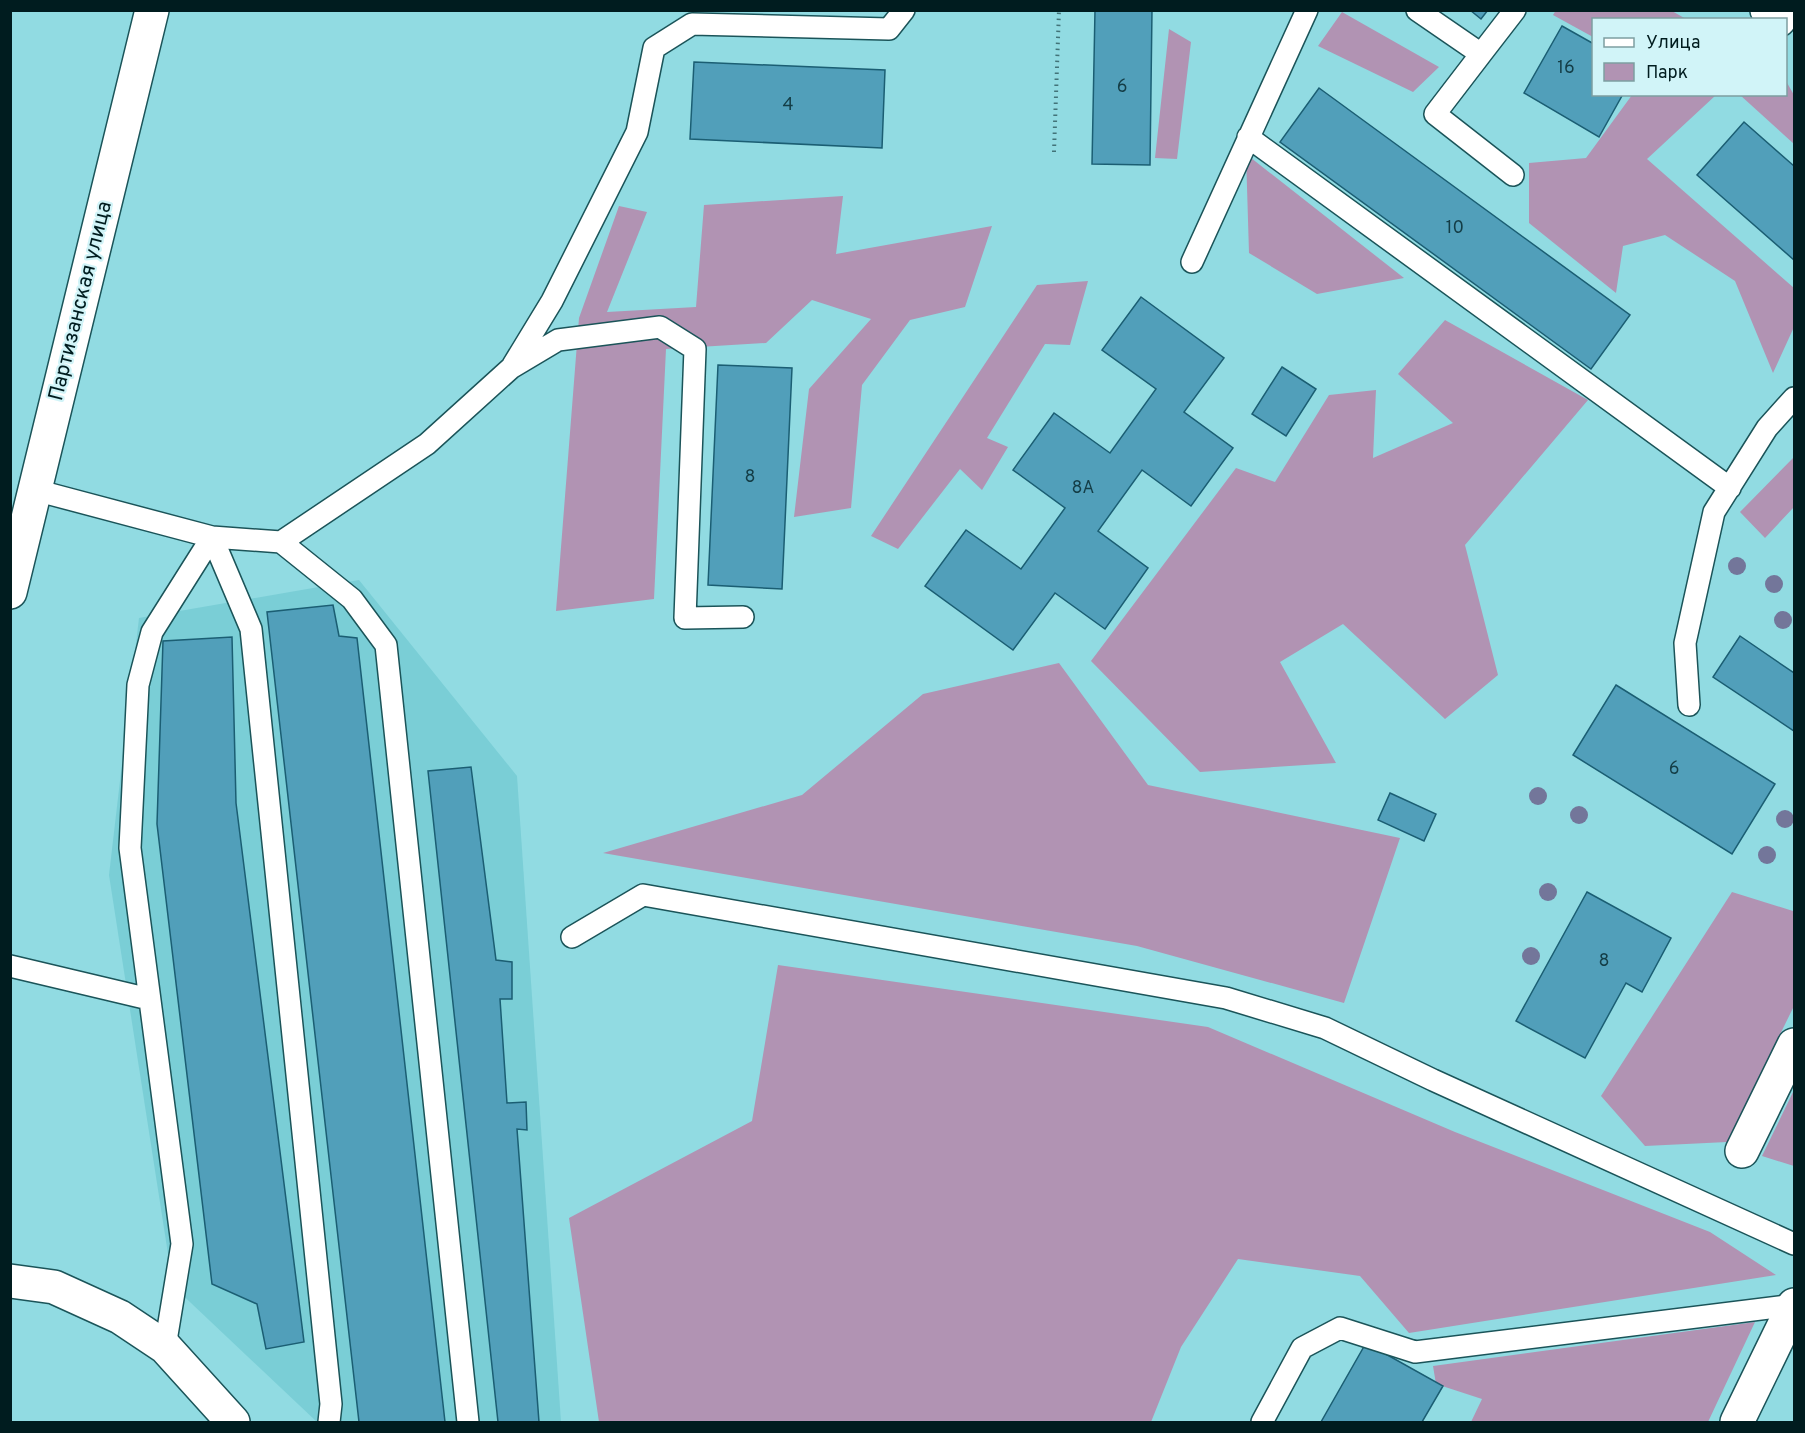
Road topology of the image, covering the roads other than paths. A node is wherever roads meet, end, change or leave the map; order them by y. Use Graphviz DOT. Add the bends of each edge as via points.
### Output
graph roads {
  1 [pos="152,10"];
  2 [pos="904,10"];
  3 [pos="1306,10"];
  4 [pos="1417,10"];
  5 [pos="1515,10"];
  6 [pos="1481,54"];
  7 [pos="1248,137"];
  8 [pos="1513,175"];
  9 [pos="1192,261"];
  10 [pos="511,368"];
  11 [pos="1794,398"];
  12 [pos="1730,488"];
  13 [pos="35,490"];
  14 [pos="212,537"];
  15 [pos="281,542"];
  16 [pos="10,592"];
  17 [pos="743,617"];
  18 [pos="1689,705"];
  19 [pos="572,937"];
  20 [pos="10,966"];
  21 [pos="149,999"];
  22 [pos="1794,1045"];
  23 [pos="1742,1151"];
  24 [pos="1794,1244"];
  25 [pos="10,1281"];
  26 [pos="1794,1305"];
  27 [pos="165,1347"];
  28 [pos="232,1422"];
  29 [pos="329,1422"];
  30 [pos="468,1422"];
  31 [pos="1262,1422"];
  32 [pos="1737,1422"];
  1 -- 13 [label="main road, Партизанская улица"];
  2 -- 10 [label="lane" via="889,29 692,24 654,48 637,132 552,301"];
  3 -- 7 [label="lane"];
  4 -- 6 [label="lane"];
  5 -- 6 [label="lane"];
  6 -- 8 [label="lane" via="1434,114"];
  7 -- 9 [label="lane"];
  7 -- 12 [label="lane"];
  10 -- 15 [label="lane" via="428,444"];
  10 -- 17 [label="lane" via="558,340 660,327 695,349 685,618"];
  11 -- 12 [label="lane" via="1767,428"];
  12 -- 18 [label="lane" via="1714,512 1685,643"];
  13 -- 14 [label="lane"];
  13 -- 16 [label="main road, Партизанская улица"];
  14 -- 15 [label="lane"];
  14 -- 21 [label="lane" via="152,632 138,685 130,848"];
  14 -- 29 [label="lane" via="251,629 331,1404"];
  15 -- 30 [label="lane" via="352,599 386,645"];
  19 -- 24 [label="lane" via="643,895 1226,998 1325,1028"];
  20 -- 21 [label="lane"];
  21 -- 27 [label="lane" via="182,1244"];
  22 -- 23 [label="main road"];
  25 -- 27 [label="main road" via="54,1287 120,1317"];
  26 -- 31 [label="lane" via="1415,1352 1340,1328 1302,1348"];
  26 -- 32 [label="main road"];
  27 -- 28 [label="main road"];
}
